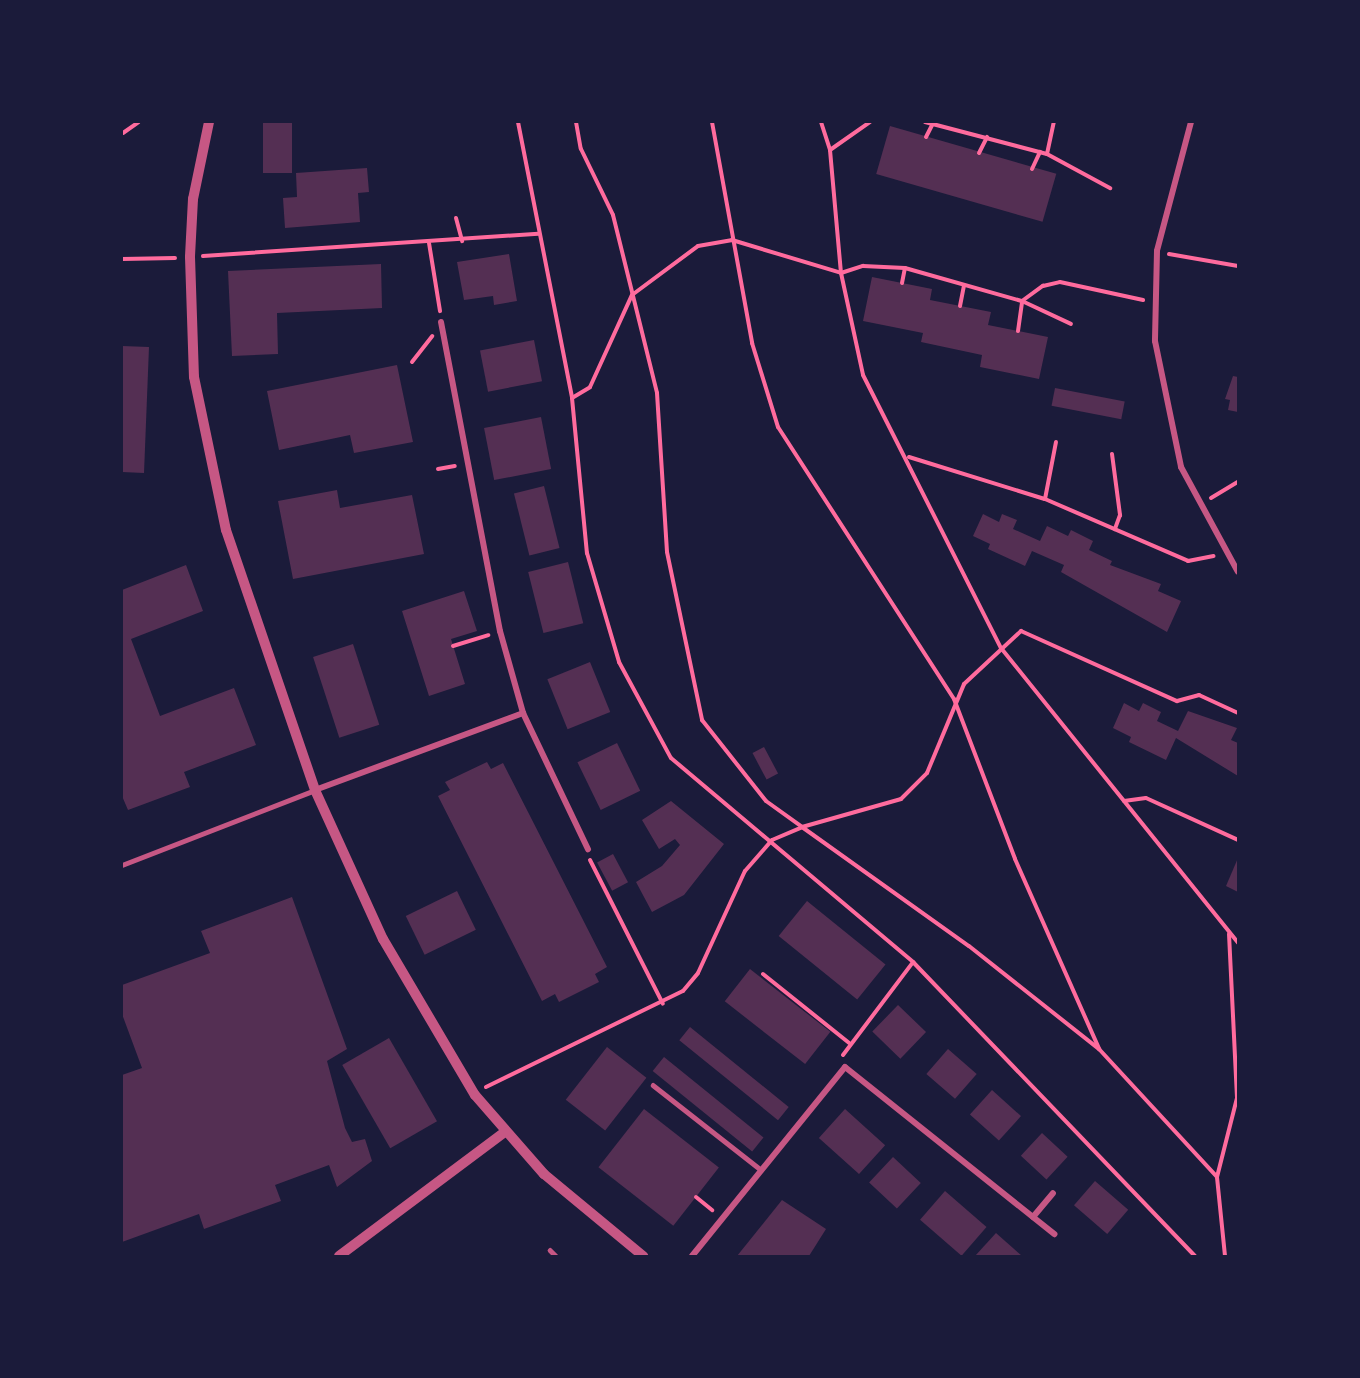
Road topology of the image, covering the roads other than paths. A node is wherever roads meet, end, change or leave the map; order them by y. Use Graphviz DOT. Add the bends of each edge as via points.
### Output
graph roads {
  1 [pos="209,122"];
  2 [pos="1191,122"];
  3 [pos="441,322"];
  4 [pos="1239,572"];
  5 [pos="523,713"];
  6 [pos="315,790"];
  7 [pos="588,849"];
  8 [pos="122,865"];
  9 [pos="653,1085"];
  10 [pos="505,1132"];
  11 [pos="760,1170"];
  12 [pos="1053,1193"];
  13 [pos="1033,1217"];
  14 [pos="1054,1234"];
  15 [pos="550,1250"];
  16 [pos="339,1257"];
  17 [pos="556,1257"];
  18 [pos="643,1257"];
  19 [pos="692,1257"];
  1 -- 6 [label="street" via="193,199 190,345 217,491"];
  2 -- 4 [label="street" via="1157,251 1153,303 1168,421 1199,504"];
  3 -- 5 [label="street" via="500,631"];
  5 -- 6 [label="street"];
  5 -- 7 [label="street"];
  6 -- 8 [label="lane"];
  6 -- 10 [label="street" via="388,948 475,1095"];
  9 -- 11 [label="lane"];
  10 -- 16 [label="street"];
  10 -- 18 [label="street" via="544,1174"];
  11 -- 13 [label="street" via="845,1067"];
  11 -- 19 [label="street"];
  12 -- 13 [label="street"];
  13 -- 14 [label="street"];
  15 -- 17 [label="lane"];
}
